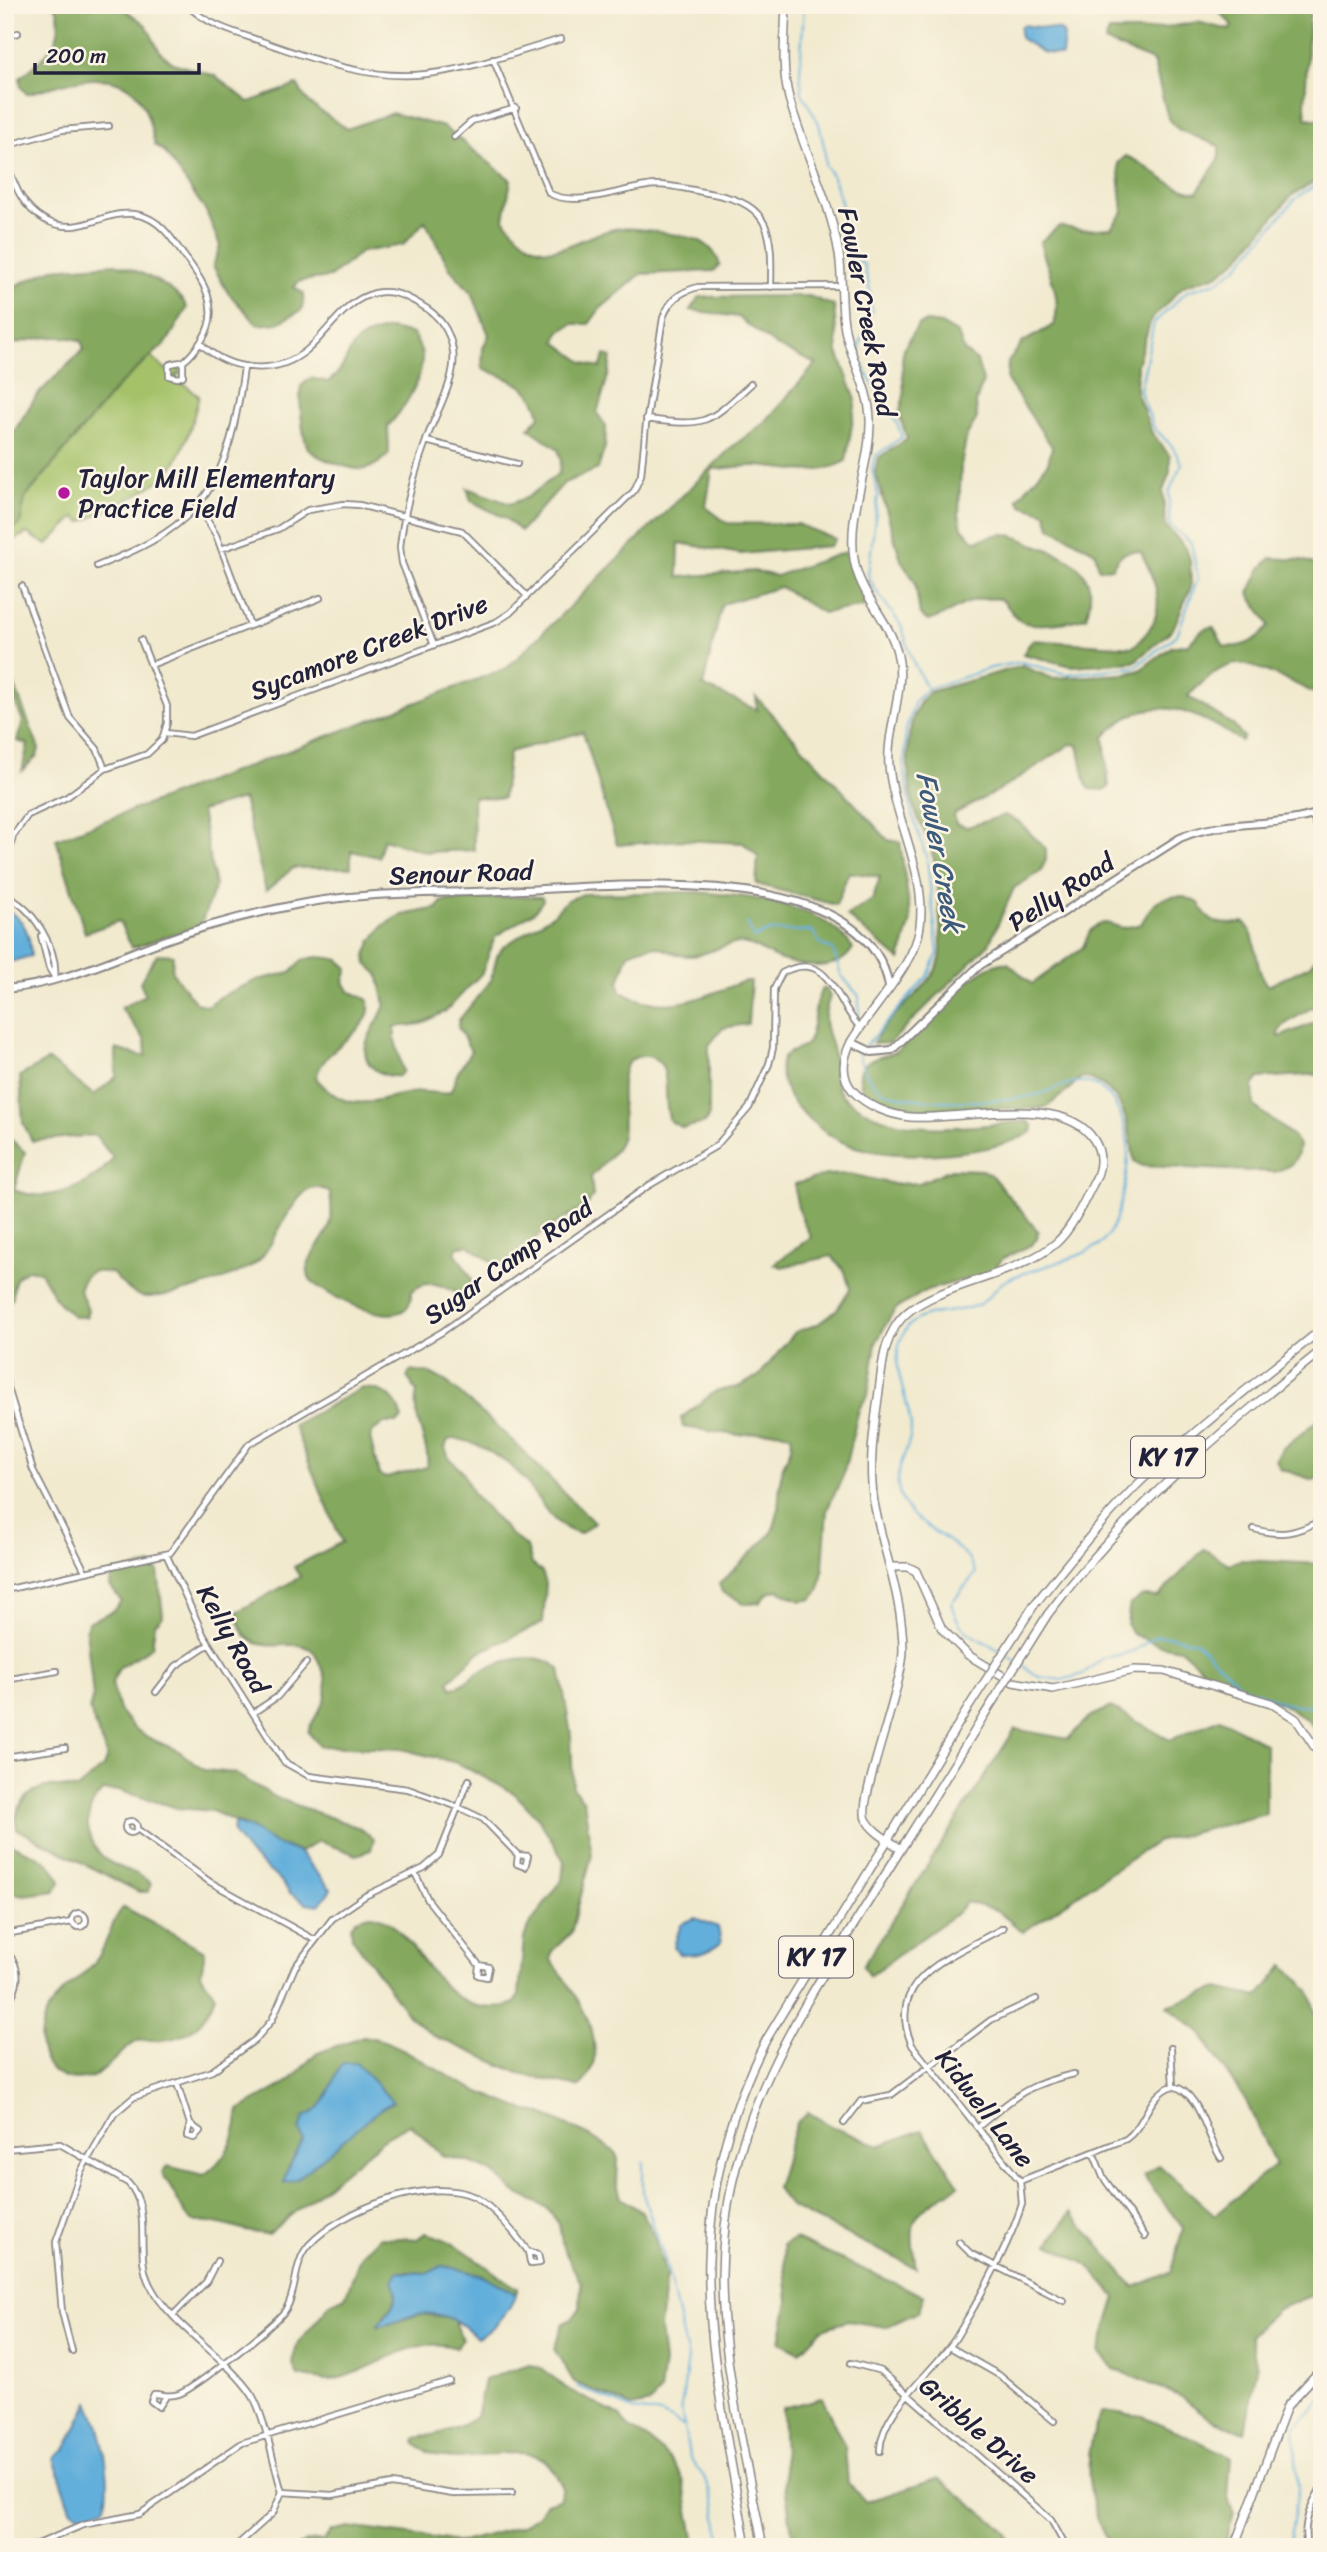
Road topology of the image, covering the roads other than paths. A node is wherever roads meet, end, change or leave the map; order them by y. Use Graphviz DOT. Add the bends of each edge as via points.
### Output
graph roads {
  1 [pos="187,5"];
  2 [pos="786,5"];
  3 [pos="18,33"];
  4 [pos="5,37"];
  5 [pos="561,39"];
  6 [pos="493,59"];
  7 [pos="516,108"];
  8 [pos="109,126"];
  9 [pos="454,137"];
  10 [pos="5,146"];
  11 [pos="5,158"];
  12 [pos="841,286"];
  13 [pos="771,287"];
  14 [pos="200,343"];
  15 [pos="183,362"];
  16 [pos="244,368"];
  17 [pos="751,384"];
  18 [pos="646,419"];
  19 [pos="426,441"];
  20 [pos="517,464"];
  21 [pos="198,505"];
  22 [pos="406,517"];
  23 [pos="221,549"];
  24 [pos="97,566"];
  25 [pos="22,586"];
  26 [pos="527,596"];
  27 [pos="320,598"];
  28 [pos="250,625"];
  29 [pos="141,640"];
  30 [pos="433,643"];
  31 [pos="151,665"];
  32 [pos="165,733"];
  33 [pos="105,769"];
  34 [pos="1322,812"];
  35 [pos="1312,815"];
  36 [pos="1322,837"];
  37 [pos="5,874"];
  38 [pos="5,896"];
  39 [pos="55,978"];
  40 [pos="889,986"];
  41 [pos="5,989"];
  42 [pos="860,1027"];
  43 [pos="851,1042"];
  44 [pos="1322,1329"];
  45 [pos="1322,1350"];
  46 [pos="5,1378"];
  47 [pos="1322,1520"];
  48 [pos="1254,1529"];
  49 [pos="166,1555"];
  50 [pos="890,1567"];
  51 [pos="85,1571"];
  52 [pos="5,1590"];
  53 [pos="209,1644"];
  54 [pos="306,1663"];
  55 [pos="57,1671"];
  56 [pos="5,1680"];
  57 [pos="156,1692"];
  58 [pos="253,1713"];
  59 [pos="65,1748"];
  60 [pos="5,1757"];
  61 [pos="1322,1758"];
  62 [pos="469,1780"];
  63 [pos="458,1807"];
  64 [pos="137,1829"];
  65 [pos="889,1840"];
  66 [pos="901,1849"];
  67 [pos="518,1855"];
  68 [pos="415,1873"];
  69 [pos="72,1922"];
  70 [pos="1003,1928"];
  71 [pos="5,1934"];
  72 [pos="314,1940"];
  73 [pos="5,1949"];
  74 [pos="479,1965"];
  75 [pos="1036,1999"];
  76 [pos="5,2010"];
  77 [pos="1171,2048"];
  78 [pos="929,2067"];
  79 [pos="1074,2074"];
  80 [pos="177,2084"];
  81 [pos="1173,2086"];
  82 [pos="844,2123"];
  83 [pos="190,2124"];
  84 [pos="978,2127"];
  85 [pos="5,2149"];
  86 [pos="1093,2152"];
  87 [pos="87,2158"];
  88 [pos="1221,2158"];
  89 [pos="1020,2182"];
  90 [pos="1145,2236"];
  91 [pos="959,2242"];
  92 [pos="530,2252"];
  93 [pos="217,2262"];
  94 [pos="994,2265"];
  95 [pos="1064,2301"];
  96 [pos="174,2314"];
  97 [pos="950,2347"];
  98 [pos="72,2351"];
  99 [pos="223,2363"];
  100 [pos="851,2363"];
  101 [pos="1322,2368"];
  102 [pos="449,2381"];
  103 [pos="907,2393"];
  104 [pos="165,2398"];
  105 [pos="1054,2421"];
  106 [pos="265,2435"];
  107 [pos="880,2451"];
  108 [pos="1322,2487"];
  109 [pos="282,2493"];
  110 [pos="512,2493"];
  111 [pos="31,2547"];
  112 [pos="235,2547"];
  113 [pos="746,2547"];
  114 [pos="763,2547"];
  115 [pos="1066,2547"];
  116 [pos="1234,2547"];
  117 [pos="1307,2547"];
  1 -- 6 [label="street" via="218,26 314,59 372,73 426,74"];
  2 -- 12 [label="main road, Fowler Creek Road" via="787,90 831,222"];
  3 -- 4 [label="street"];
  5 -- 6 [label="street"];
  6 -- 7 [label="street"];
  7 -- 9 [label="street" via="472,121"];
  7 -- 13 [label="street" via="543,185 555,197 570,199 663,185 726,197 751,207 768,231"];
  8 -- 10 [label="street" via="62,130"];
  11 -- 14 [label="street" via="24,202 47,221 79,226 127,213 146,217 163,229 209,293 209,324"];
  12 -- 13 [label="street, Sycamore Creek Drive"];
  12 -- 40 [label="main road, Fowler Creek Road" via="845,332 867,396 870,420 853,553 858,575 899,657 889,768 921,912 914,947"];
  13 -- 18 [label="street, Sycamore Creek Drive" via="698,287 669,303"];
  14 -- 15 [label="street"];
  14 -- 16 [label="street" via="218,358"];
  15 -- 15 [label="street" via="169,365 169,376 183,376"];
  16 -- 19 [label="street" via="269,366 304,352 363,297 394,292 408,297 440,319 454,359"];
  16 -- 21 [label="street" via="232,441 219,473"];
  17 -- 18 [label="street" via="710,419 690,423"];
  18 -- 26 [label="street, Sycamore Creek Drive" via="641,475 634,491"];
  19 -- 20 [label="street"];
  19 -- 22 [label="street"];
  21 -- 23 [label="street"];
  21 -- 24 [label="street" via="150,544"];
  22 -- 23 [label="street" via="359,505 321,506 278,529"];
  22 -- 26 [label="street" via="462,531"];
  22 -- 30 [label="street" via="400,554"];
  23 -- 28 [label="street"];
  25 -- 33 [label="street" via="70,718 97,749"];
  26 -- 30 [label="street, Sycamore Creek Drive" via="496,622"];
  27 -- 28 [label="street"];
  28 -- 31 [label="street"];
  29 -- 31 [label="street"];
  30 -- 32 [label="street, Sycamore Creek Drive" via="191,736"];
  31 -- 32 [label="street" via="167,706"];
  32 -- 33 [label="street" via="147,754"];
  33 -- 37 [label="street" via="67,797 23,819 13,836"];
  34 -- 35 [label="street, Pelly Road"];
  35 -- 36 [label="street"];
  35 -- 43 [label="street, Pelly Road" via="1216,825 1180,838 979,966 892,1050 872,1052"];
  38 -- 39 [label="street" via="33,915 56,966"];
  39 -- 40 [label="street, Senour Road" via="209,925 302,904 401,894 670,884 750,892 827,915 876,949"];
  39 -- 41 [label="street, Senour Road"];
  40 -- 42 [label="main road, Fowler Creek Road"];
  42 -- 43 [label="main road, Fowler Creek Road"];
  42 -- 49 [label="street, Sugar Camp Road" via="837,988 822,974 799,968 782,973 774,989 769,1064 749,1108 716,1146 648,1186 442,1332 249,1444"];
  43 -- 50 [label="main road, Fowler Creek Road" via="845,1056 846,1079 871,1105 921,1117 1031,1112 1058,1117 1090,1133 1100,1156 1093,1185 1056,1243 1008,1272 920,1303 895,1326 884,1354 872,1472"];
  44 -- 65 [label="main road, KY 17, bridge" via="1203,1425 1091,1535 1034,1605"];
  45 -- 66 [label="main road, KY 17, bridge" via="1153,1493 1094,1556 1048,1615"];
  46 -- 51 [label="street" via="33,1470"];
  47 -- 48 [label="street" via="1292,1534"];
  49 -- 51 [label="street"];
  49 -- 53 [label="street, Kelly Road"];
  50 -- 61 [label="main road" via="916,1571 942,1629 968,1655 1013,1682 1054,1689 1134,1670 1164,1671 1271,1703 1296,1719"];
  50 -- 65 [label="main road, Fowler Creek Road" via="902,1623 901,1677 863,1809 871,1827"];
  51 -- 52 [label="street"];
  53 -- 57 [label="street" via="176,1666"];
  53 -- 58 [label="street, Kelly Road"];
  54 -- 58 [label="street" via="277,1697"];
  55 -- 56 [label="street"];
  58 -- 63 [label="street, Kelly Road" via="284,1762 298,1772 408,1789"];
  59 -- 60 [label="street"];
  62 -- 63 [label="street"];
  63 -- 67 [label="street, Kelly Road" via="483,1819"];
  63 -- 68 [label="street" via="439,1855"];
  64 -- 72 [label="street" via="210,1882"];
  65 -- 66 [label="main road, Fowler Creek Road"];
  65 -- 113 [label="main road, KY 17" via="766,2040 739,2102 717,2179 708,2253 709,2320"];
  66 -- 114 [label="main road, KY 17" via="774,2059 733,2172 723,2241 723,2302"];
  68 -- 72 [label="street" via="345,1908"];
  68 -- 74 [label="street" via="428,1900"];
  69 -- 71 [label="street"];
  70 -- 78 [label="street, Kidwell Lane" via="928,1970 910,1992 905,2006 906,2031"];
  72 -- 80 [label="street" via="289,1975 272,2020 257,2039 212,2071"];
  73 -- 76 [label="street" via="19,1972 18,1985"];
  75 -- 78 [label="street" via="990,2020"];
  77 -- 81 [label="street"];
  78 -- 82 [label="street" via="891,2095 861,2101"];
  78 -- 84 [label="street, Kidwell Lane"];
  79 -- 84 [label="street" via="1038,2082"];
  80 -- 83 [label="street"];
  80 -- 87 [label="street" via="123,2105"];
  81 -- 86 [label="street" via="1159,2092 1131,2136"];
  81 -- 88 [label="street" via="1193,2099"];
  84 -- 89 [label="street, Kidwell Lane"];
  85 -- 87 [label="street" via="60,2144"];
  86 -- 89 [label="street"];
  86 -- 90 [label="street" via="1103,2177"];
  87 -- 96 [label="street" via="135,2190 141,2206 141,2248 149,2284"];
  87 -- 98 [label="street" via="56,2249 62,2312"];
  89 -- 94 [label="street, Kidwell Lane" via="1023,2199 1019,2213"];
  91 -- 94 [label="street"];
  92 -- 99 [label="street" via="484,2204 460,2192 377,2201 308,2247 286,2309"];
  93 -- 96 [label="street" via="206,2282"];
  94 -- 95 [label="street"];
  94 -- 97 [label="street, Kidwell Lane"];
  96 -- 99 [label="street"];
  97 -- 103 [label="street, Kidwell Lane"];
  97 -- 105 [label="street" via="1006,2380"];
  99 -- 104 [label="street" via="186,2391"];
  99 -- 106 [label="street" via="253,2398"];
  100 -- 103 [label="street, Gribble Drive" via="876,2368"];
  101 -- 116 [label="main road" via="1287,2406"];
  102 -- 106 [label="street"];
  103 -- 107 [label="street, Kidwell Lane" via="881,2439"];
  103 -- 115 [label="street, Gribble Drive" via="1051,2520"];
  106 -- 109 [label="street"];
  106 -- 111 [label="street" via="236,2447 140,2514 83,2525"];
  108 -- 117 [label="street" via="1308,2514"];
  109 -- 110 [label="street" via="332,2495 400,2484 453,2494"];
  109 -- 112 [label="street" via="273,2513"];
}
